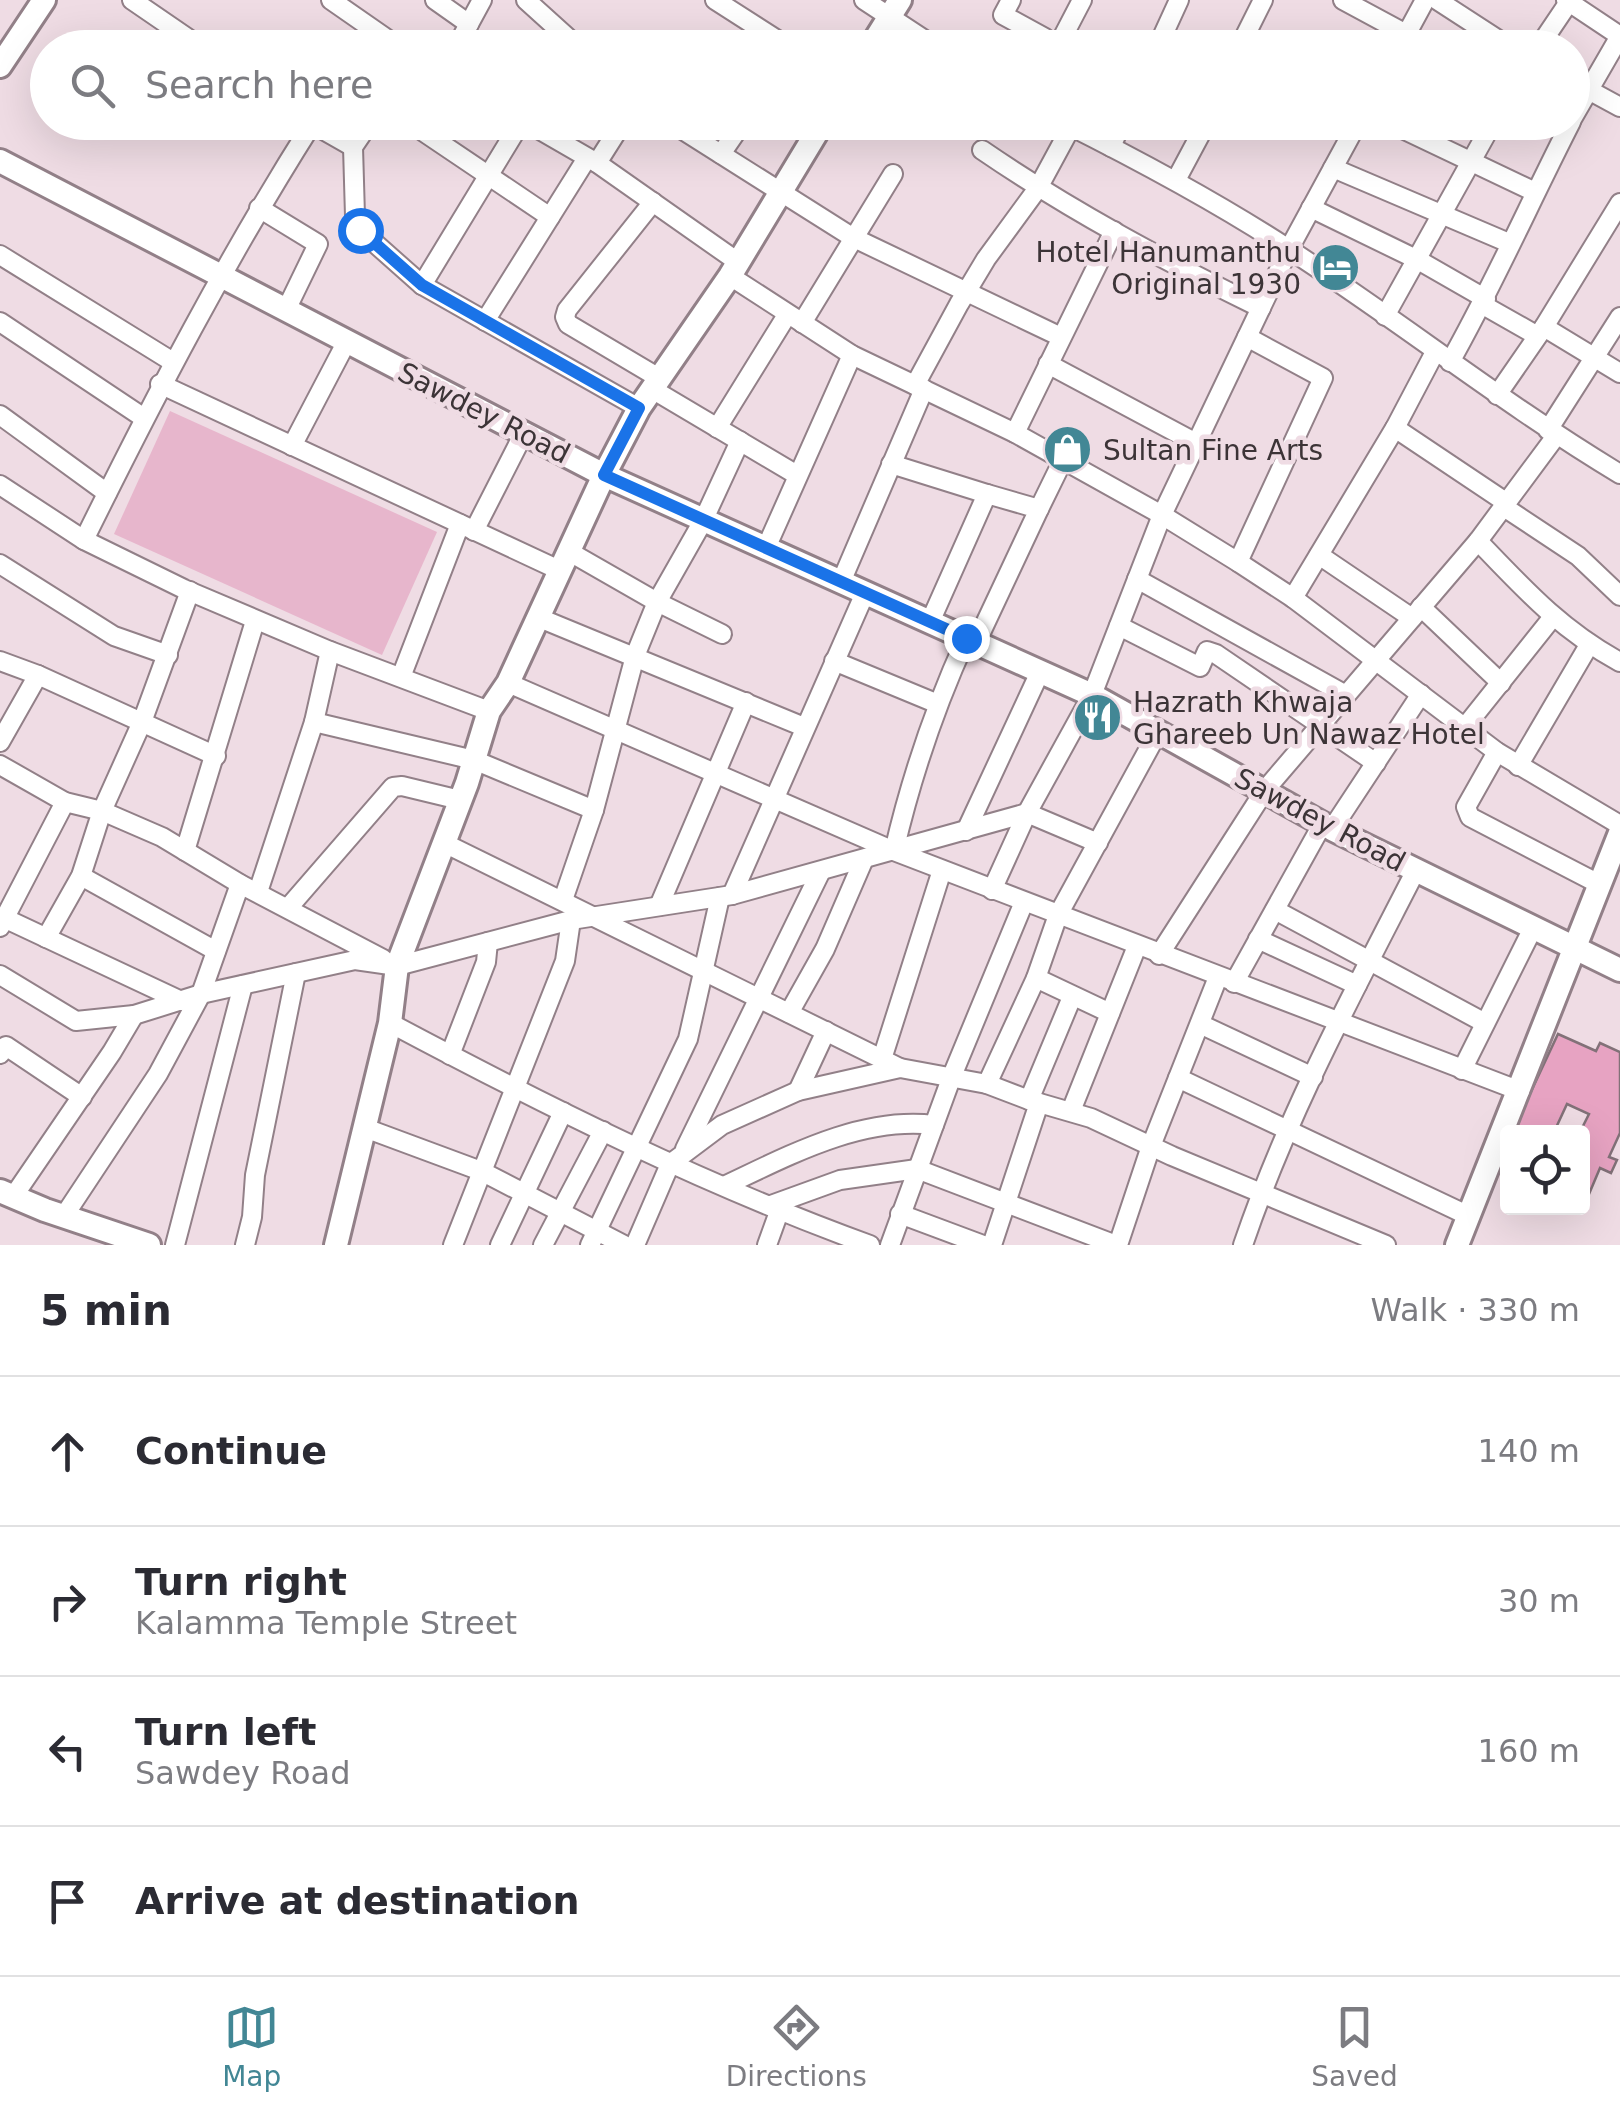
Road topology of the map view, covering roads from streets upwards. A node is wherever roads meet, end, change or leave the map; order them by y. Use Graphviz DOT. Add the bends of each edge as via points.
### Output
graph roads {
  1 [pos="44,0"];
  2 [pos="132,0"];
  3 [pos="331,0"];
  4 [pos="434,0"];
  5 [pos="482,0"];
  6 [pos="526,0"];
  7 [pos="715,0"];
  8 [pos="864,0"];
  9 [pos="1011,0"];
  10 [pos="1082,0"];
  11 [pos="1264,0"];
  12 [pos="1342,0"];
  13 [pos="1424,0"];
  14 [pos="1437,0"];
  15 [pos="1175,1"];
  16 [pos="1567,1"];
  17 [pos="894,9"];
  18 [pos="469,24"];
  19 [pos="176,30"];
  20 [pos="374,30"];
  21 [pos="466,30"];
  22 [pos="559,30"];
  23 [pos="762,30"];
  24 [pos="917,30"];
  25 [pos="1030,30"];
  26 [pos="1064,30"];
  27 [pos="1163,30"];
  28 [pos="1248,30"];
  29 [pos="1386,30"];
  30 [pos="1408,30"];
  31 [pos="1483,30"];
  32 [pos="1549,30"];
  33 [pos="1620,36"];
  34 [pos="0,66"];
  35 [pos="1590,72"];
  36 [pos="1590,90"];
  37 [pos="1620,106"];
  38 [pos="300,140"];
  39 [pos="340,140"];
  40 [pos="358,140"];
  41 [pos="436,140"];
  42 [pos="513,140"];
  43 [pos="555,140"];
  44 [pos="608,140"];
  45 [pos="699,140"];
  46 [pos="731,140"];
  47 [pos="812,140"];
  48 [pos="1059,140"];
  49 [pos="1097,140"];
  50 [pos="1115,140"];
  51 [pos="1193,140"];
  52 [pos="1348,140"];
  53 [pos="1424,140"];
  54 [pos="1482,140"];
  55 [pos="1562,140"];
  56 [pos="353,147"];
  57 [pos="1112,147"];
  58 [pos="982,150"];
  59 [pos="721,154"];
  60 [pos="0,161"];
  61 [pos="592,161"];
  62 [pos="1469,162"];
  63 [pos="1333,168"];
  64 [pos="892,174"];
  65 [pos="490,177"];
  66 [pos="1176,180"];
  67 [pos="1038,188"];
  68 [pos="781,191"];
  69 [pos="1536,192"];
  70 [pos="653,202"];
  71 [pos="1620,203"];
  72 [pos="259,208"];
  73 [pos="1311,208"];
  74 [pos="1442,214"];
  75 [pos="550,217"];
  76 [pos="1114,231"];
  77 [pos="852,237"];
  78 [pos="1510,243"];
  79 [pos="1289,249"];
  80 [pos="0,255"];
  81 [pos="1418,260"];
  82 [pos="734,269"];
  83 [pos="222,276"];
  84 [pos="422,285"];
  85 [pos="969,290"];
  86 [pos="1484,302"];
  87 [pos="1261,308"];
  88 [pos="286,310"];
  89 [pos="1385,316"];
  90 [pos="1620,317"];
  91 [pos="794,319"];
  92 [pos="485,321"];
  93 [pos="0,322"];
  94 [pos="1540,331"];
  95 [pos="1247,337"];
  96 [pos="1061,338"];
  97 [pos="347,341"];
  98 [pos="852,356"];
  99 [pos="1443,357"];
  100 [pos="1594,357"];
  101 [pos="173,362"];
  102 [pos="1048,364"];
  103 [pos="1620,374"];
  104 [pos="160,384"];
  105 [pos="920,387"];
  106 [pos="650,392"];
  107 [pos="1497,395"];
  108 [pos="0,415"];
  109 [pos="144,418"];
  110 [pos="717,428"];
  111 [pos="1395,428"];
  112 [pos="524,433"];
  113 [pos="1552,433"];
  114 [pos="1015,434"];
  115 [pos="740,441"];
  116 [pos="1196,443"];
  117 [pos="292,446"];
  118 [pos="1063,460"];
  119 [pos="891,464"];
  120 [pos="1620,474"];
  121 [pos="604,475"];
  122 [pos="797,475"];
  123 [pos="0,485"];
  124 [pos="107,493"];
  125 [pos="986,494"];
  126 [pos="1505,505"];
  127 [pos="1039,510"];
  128 [pos="1162,515"];
  129 [pos="703,521"];
  130 [pos="467,528"];
  131 [pos="84,540"];
  132 [pos="1478,541"];
  133 [pos="766,548"];
  134 [pos="1318,555"];
  135 [pos="564,560"];
  136 [pos="1238,562"];
  137 [pos="0,564"];
  138 [pos="1138,578"];
  139 [pos="841,582"];
  140 [pos="190,591"];
  141 [pos="865,593"];
  142 [pos="1620,596"];
  143 [pos="1293,598"];
  144 [pos="657,602"];
  145 [pos="1417,613"];
  146 [pos="537,617"];
  147 [pos="1552,618"];
  148 [pos="255,621"];
  149 [pos="930,622"];
  150 [pos="1119,626"];
  151 [pos="722,634"];
  152 [pos="971,641"];
  153 [pos="1590,646"];
  154 [pos="330,651"];
  155 [pos="168,655"];
  156 [pos="635,656"];
  157 [pos="1376,660"];
  158 [pos="0,661"];
  159 [pos="834,661"];
  160 [pos="1620,662"];
  161 [pos="1040,672"];
  162 [pos="38,675"];
  163 [pos="401,677"];
  164 [pos="508,683"];
  165 [pos="1501,683"];
  166 [pos="1421,694"];
  167 [pos="1092,696"];
  168 [pos="1346,696"];
  169 [pos="746,702"];
  170 [pos="938,704"];
  171 [pos="489,711"];
  172 [pos="142,722"];
  173 [pos="314,722"];
  174 [pos="804,727"];
  175 [pos="1320,727"];
  176 [pos="1465,727"];
  177 [pos="614,728"];
  178 [pos="1158,732"];
  179 [pos="0,742"];
  180 [pos="1497,752"];
  181 [pos="216,756"];
  182 [pos="474,760"];
  183 [pos="1376,762"];
  184 [pos="0,765"];
  185 [pos="1518,766"];
  186 [pos="716,773"];
  187 [pos="1266,790"];
  188 [pos="772,797"];
  189 [pos="460,800"];
  190 [pos="65,802"];
  191 [pos="594,810"];
  192 [pos="102,811"];
  193 [pos="1027,813"];
  194 [pos="1620,825"];
  195 [pos="1328,826"];
  196 [pos="966,831"];
  197 [pos="1620,834"];
  198 [pos="444,842"];
  199 [pos="1098,843"];
  200 [pos="894,851"];
  201 [pos="185,852"];
  202 [pos="864,859"];
  203 [pos="942,870"];
  204 [pos="820,871"];
  205 [pos="1416,872"];
  206 [pos="81,876"];
  207 [pos="240,884"];
  208 [pos="1601,885"];
  209 [pos="992,890"];
  210 [pos="258,892"];
  211 [pos="726,896"];
  212 [pos="563,900"];
  213 [pos="1024,902"];
  214 [pos="659,906"];
  215 [pos="288,908"];
  216 [pos="1275,910"];
  217 [pos="595,916"];
  218 [pos="1058,916"];
  219 [pos="571,920"];
  220 [pos="2,922"];
  221 [pos="1533,928"];
  222 [pos="46,938"];
  223 [pos="1258,938"];
  224 [pos="488,942"];
  225 [pos="1137,946"];
  226 [pos="1576,950"];
  227 [pos="216,951"];
  228 [pos="1159,955"];
  229 [pos="1369,962"];
  230 [pos="397,966"];
  231 [pos="704,970"];
  232 [pos="1620,970"];
  233 [pos="296,974"];
  234 [pos="0,975"];
  235 [pos="1036,978"];
  236 [pos="1226,980"];
  237 [pos="1357,985"];
  238 [pos="243,986"];
  239 [pos="202,994"];
  240 [pos="758,997"];
  241 [pos="1072,997"];
  242 [pos="181,1001"];
  243 [pos="789,1013"];
  244 [pos="1110,1013"];
  245 [pos="134,1015"];
  246 [pos="390,1023"];
  247 [pos="1338,1023"];
  248 [pos="1485,1023"];
  249 [pos="1200,1024"];
  250 [pos="826,1031"];
  251 [pos="0,1054"];
  252 [pos="450,1054"];
  253 [pos="882,1059"];
  254 [pos="900,1068"];
  255 [pos="1462,1070"];
  256 [pos="952,1076"];
  257 [pos="1314,1077"];
  258 [pos="1178,1078"];
  259 [pos="988,1084"];
  260 [pos="513,1089"];
  261 [pos="798,1090"];
  262 [pos="1520,1092"];
  263 [pos="82,1096"];
  264 [pos="1034,1101"];
  265 [pos="1071,1111"];
  266 [pos="563,1112"];
  267 [pos="934,1125"];
  268 [pos="365,1128"];
  269 [pos="1290,1130"];
  270 [pos="603,1131"];
  271 [pos="635,1146"];
  272 [pos="1151,1146"];
  273 [pos="676,1160"];
  274 [pos="917,1169"];
  275 [pos="481,1171"];
  276 [pos="724,1186"];
  277 [pos="1261,1192"];
  278 [pos="525,1193"];
  279 [pos="7,1194"];
  280 [pos="1006,1203"];
  281 [pos="775,1207"];
  282 [pos="560,1211"];
  283 [pos="900,1214"];
  284 [pos="64,1216"];
  285 [pos="1469,1216"];
  286 [pos="817,1236"];
  287 [pos="593,1237"];
  288 [pos="149,1245"];
  289 [pos="175,1245"];
  290 [pos="245,1245"];
  291 [pos="336,1245"];
  292 [pos="452,1245"];
  293 [pos="500,1245"];
  294 [pos="543,1245"];
  295 [pos="624,1245"];
  296 [pos="636,1245"];
  297 [pos="766,1245"];
  298 [pos="870,1245"];
  299 [pos="890,1245"];
  300 [pos="984,1245"];
  301 [pos="992,1245"];
  302 [pos="1117,1245"];
  303 [pos="1243,1245"];
  304 [pos="1386,1245"];
  305 [pos="1458,1245"];
  1 -- 34 [label="street"];
  2 -- 19 [label="street"];
  3 -- 20 [label="street"];
  4 -- 18 [label="street"];
  5 -- 18 [label="street"];
  6 -- 22 [label="street"];
  7 -- 23 [label="street"];
  8 -- 17 [label="street"];
  9 -- 25 [label="street" via="1003,15"];
  10 -- 26 [label="street"];
  11 -- 28 [label="street"];
  12 -- 29 [label="street"];
  13 -- 30 [label="street"];
  14 -- 31 [label="street"];
  15 -- 27 [label="street"];
  16 -- 32 [label="street"];
  16 -- 33 [label="street"];
  17 -- 24 [label="street"];
  18 -- 21 [label="street"];
  33 -- 35 [label="street"];
  36 -- 37 [label="street"];
  38 -- 72 [label="street"];
  39 -- 56 [label="street"];
  40 -- 56 [label="street"];
  41 -- 65 [label="street"];
  42 -- 65 [label="street"];
  43 -- 61 [label="street"];
  44 -- 61 [label="street"];
  45 -- 59 [label="street"];
  46 -- 59 [label="street"];
  47 -- 68 [label="street"];
  48 -- 67 [label="street"];
  49 -- 57 [label="street"];
  50 -- 57 [label="street"];
  51 -- 66 [label="street"];
  52 -- 63 [label="street"];
  53 -- 62 [label="street"];
  54 -- 62 [label="street"];
  55 -- 69 [label="street"];
  56 -- 84 [label="street" via="360,230"];
  57 -- 66 [label="street"];
  58 -- 67 [label="street"];
  59 -- 68 [label="street"];
  60 -- 83 [label="street, Sawdey Road"];
  61 -- 70 [label="street"];
  61 -- 75 [label="street"];
  62 -- 69 [label="street"];
  62 -- 74 [label="street"];
  63 -- 73 [label="street"];
  63 -- 74 [label="street"];
  64 -- 77 [label="street"];
  65 -- 75 [label="street"];
  65 -- 84 [label="street"];
  66 -- 79 [label="street"];
  67 -- 76 [label="street"];
  67 -- 85 [label="street"];
  68 -- 77 [label="street"];
  68 -- 82 [label="street"];
  69 -- 78 [label="street"];
  70 -- 82 [label="street"];
  70 -- 106 [label="street" via="565,317"];
  71 -- 94 [label="street"];
  72 -- 83 [label="street"];
  72 -- 88 [label="street" via="318,244"];
  73 -- 79 [label="street"];
  73 -- 81 [label="street"];
  74 -- 78 [label="street"];
  74 -- 81 [label="street"];
  75 -- 92 [label="street"];
  76 -- 87 [label="street"];
  76 -- 96 [label="street"];
  77 -- 85 [label="street"];
  77 -- 91 [label="street"];
  78 -- 86 [label="street"];
  79 -- 87 [label="street"];
  79 -- 89 [label="street"];
  80 -- 101 [label="street"];
  81 -- 86 [label="street"];
  81 -- 89 [label="street"];
  82 -- 91 [label="street"];
  82 -- 106 [label="street"];
  83 -- 88 [label="street, Sawdey Road"];
  83 -- 101 [label="street"];
  84 -- 92 [label="street"];
  85 -- 96 [label="street"];
  85 -- 105 [label="street" via="938,338"];
  86 -- 94 [label="street"];
  86 -- 99 [label="street"];
  87 -- 95 [label="street"];
  88 -- 97 [label="street, Sawdey Road"];
  89 -- 99 [label="street"];
  90 -- 100 [label="street"];
  91 -- 98 [label="street"];
  91 -- 110 [label="street"];
  92 -- 106 [label="street"];
  93 -- 109 [label="street"];
  94 -- 100 [label="street"];
  94 -- 107 [label="street"];
  95 -- 116 [label="street"];
  95 -- 136 [label="street" via="1323,378"];
  96 -- 102 [label="street"];
  97 -- 112 [label="street, Sawdey Road"];
  97 -- 117 [label="street"];
  98 -- 105 [label="street"];
  98 -- 122 [label="street"];
  99 -- 107 [label="street"];
  99 -- 111 [label="street"];
  100 -- 103 [label="street"];
  100 -- 113 [label="street"];
  101 -- 104 [label="street"];
  102 -- 114 [label="street"];
  102 -- 116 [label="street"];
  104 -- 109 [label="street"];
  104 -- 117 [label="street"];
  105 -- 114 [label="street"];
  105 -- 119 [label="street"];
  106 -- 110 [label="street"];
  106 -- 121 [label="street"];
  107 -- 113 [label="street"];
  108 -- 124 [label="street"];
  109 -- 124 [label="street"];
  110 -- 115 [label="street"];
  111 -- 126 [label="street"];
  111 -- 134 [label="street"];
  112 -- 121 [label="street, Sawdey Road"];
  112 -- 130 [label="street"];
  113 -- 120 [label="street"];
  113 -- 126 [label="street"];
  114 -- 118 [label="street"];
  115 -- 122 [label="street"];
  115 -- 129 [label="street"];
  116 -- 128 [label="street"];
  117 -- 130 [label="street"];
  118 -- 127 [label="street"];
  118 -- 128 [label="street"];
  119 -- 125 [label="street"];
  119 -- 139 [label="street"];
  121 -- 129 [label="street, Sawdey Road"];
  121 -- 135 [label="street"];
  122 -- 133 [label="street"];
  123 -- 131 [label="street"];
  124 -- 131 [label="street"];
  125 -- 127 [label="street"];
  125 -- 149 [label="street"];
  126 -- 132 [label="street"];
  126 -- 142 [label="street" via="1578,556"];
  127 -- 152 [label="street"];
  128 -- 136 [label="street"];
  128 -- 138 [label="street"];
  129 -- 133 [label="street, Sawdey Road"];
  129 -- 144 [label="street"];
  130 -- 135 [label="street"];
  130 -- 163 [label="street"];
  131 -- 140 [label="street"];
  132 -- 145 [label="street"];
  132 -- 147 [label="street"];
  133 -- 139 [label="street, Sawdey Road"];
  134 -- 143 [label="street"];
  134 -- 145 [label="street"];
  135 -- 144 [label="street"];
  135 -- 146 [label="street"];
  136 -- 143 [label="street"];
  137 -- 155 [label="street" via="114,636"];
  138 -- 150 [label="street"];
  138 -- 168 [label="street"];
  139 -- 141 [label="street, Sawdey Road"];
  140 -- 148 [label="street"];
  140 -- 155 [label="street"];
  141 -- 149 [label="street, Sawdey Road"];
  141 -- 159 [label="street"];
  143 -- 157 [label="street"];
  144 -- 151 [label="street"];
  144 -- 156 [label="street"];
  145 -- 157 [label="street"];
  145 -- 165 [label="street"];
  146 -- 156 [label="street"];
  146 -- 164 [label="street"];
  147 -- 153 [label="street"];
  147 -- 165 [label="street"];
  148 -- 154 [label="street"];
  148 -- 181 [label="street"];
  149 -- 152 [label="street, Sawdey Road"];
  150 -- 167 [label="street"];
  150 -- 175 [label="street" via="1200,667 1207,651 1216,654"];
  152 -- 161 [label="street, Sawdey Road"];
  152 -- 170 [label="street"];
  153 -- 160 [label="street"];
  153 -- 185 [label="street"];
  154 -- 163 [label="street"];
  154 -- 173 [label="street"];
  155 -- 172 [label="street"];
  156 -- 169 [label="street"];
  156 -- 177 [label="street"];
  157 -- 166 [label="street"];
  157 -- 168 [label="street"];
  158 -- 162 [label="street"];
  159 -- 170 [label="street"];
  159 -- 174 [label="street"];
  161 -- 167 [label="street, Sawdey Road"];
  161 -- 196 [label="street"];
  162 -- 172 [label="street"];
  162 -- 179 [label="street"];
  163 -- 171 [label="street"];
  164 -- 171 [label="street"];
  164 -- 177 [label="street"];
  165 -- 176 [label="street"];
  166 -- 176 [label="street"];
  166 -- 183 [label="street"];
  167 -- 178 [label="street, Sawdey Road"];
  167 -- 193 [label="street"];
  168 -- 175 [label="street"];
  169 -- 174 [label="street"];
  169 -- 186 [label="street"];
  170 -- 200 [label="street"];
  171 -- 182 [label="street"];
  172 -- 181 [label="street"];
  172 -- 192 [label="street"];
  173 -- 182 [label="street"];
  173 -- 210 [label="street"];
  174 -- 188 [label="street"];
  175 -- 183 [label="street"];
  175 -- 187 [label="street"];
  176 -- 180 [label="street"];
  177 -- 186 [label="street"];
  177 -- 191 [label="street"];
  178 -- 187 [label="street, Sawdey Road"];
  178 -- 199 [label="street"];
  180 -- 185 [label="street"];
  180 -- 208 [label="street" via="1466,806 1470,817"];
  181 -- 201 [label="street"];
  182 -- 189 [label="street"];
  182 -- 191 [label="street"];
  183 -- 195 [label="street"];
  184 -- 190 [label="street"];
  185 -- 194 [label="street"];
  186 -- 188 [label="street"];
  186 -- 214 [label="street"];
  187 -- 195 [label="street, Sawdey Road"];
  187 -- 228 [label="street"];
  188 -- 200 [label="street"];
  188 -- 211 [label="street"];
  189 -- 198 [label="street"];
  189 -- 215 [label="street" via="393,787"];
  190 -- 192 [label="street"];
  190 -- 220 [label="street"];
  191 -- 212 [label="street"];
  192 -- 201 [label="street"];
  192 -- 206 [label="street"];
  193 -- 196 [label="street"];
  193 -- 199 [label="street"];
  193 -- 209 [label="street"];
  195 -- 205 [label="street, Sawdey Road"];
  195 -- 216 [label="street"];
  196 -- 200 [label="street"];
  197 -- 208 [label="street"];
  198 -- 212 [label="street"];
  198 -- 230 [label="street"];
  199 -- 218 [label="street"];
  200 -- 202 [label="street"];
  200 -- 203 [label="street"];
  201 -- 207 [label="street"];
  202 -- 204 [label="street"];
  202 -- 243 [label="street"];
  203 -- 209 [label="street"];
  203 -- 253 [label="street"];
  204 -- 211 [label="street"];
  204 -- 240 [label="street"];
  205 -- 221 [label="street, Sawdey Road"];
  205 -- 229 [label="street"];
  206 -- 222 [label="street"];
  206 -- 227 [label="street"];
  207 -- 210 [label="street"];
  207 -- 227 [label="street"];
  208 -- 226 [label="street"];
  209 -- 213 [label="street"];
  210 -- 215 [label="street"];
  211 -- 214 [label="street"];
  211 -- 231 [label="street"];
  212 -- 217 [label="street"];
  213 -- 218 [label="street"];
  213 -- 256 [label="street"];
  214 -- 217 [label="street"];
  215 -- 230 [label="street"];
  216 -- 223 [label="street"];
  216 -- 229 [label="street"];
  217 -- 219 [label="street"];
  217 -- 231 [label="street"];
  218 -- 225 [label="street"];
  218 -- 235 [label="street"];
  219 -- 224 [label="street"];
  219 -- 260 [label="street" via="566,961"];
  220 -- 222 [label="street"];
  221 -- 226 [label="street, Sawdey Road"];
  221 -- 248 [label="street"];
  222 -- 242 [label="street"];
  223 -- 236 [label="street"];
  223 -- 237 [label="street"];
  224 -- 230 [label="street"];
  224 -- 252 [label="street"];
  225 -- 228 [label="street"];
  225 -- 244 [label="street"];
  226 -- 232 [label="street, Sawdey Road"];
  226 -- 262 [label="street"];
  227 -- 239 [label="street"];
  228 -- 236 [label="street"];
  229 -- 237 [label="street"];
  229 -- 248 [label="street"];
  230 -- 233 [label="street" via="354,960"];
  230 -- 246 [label="street"];
  231 -- 240 [label="street"];
  231 -- 271 [label="street" via="688,1039"];
  233 -- 238 [label="street"];
  233 -- 290 [label="street"];
  234 -- 245 [label="street" via="76,1021"];
  235 -- 241 [label="street"];
  235 -- 259 [label="street"];
  236 -- 247 [label="street"];
  236 -- 249 [label="street"];
  237 -- 247 [label="street"];
  238 -- 239 [label="street"];
  238 -- 289 [label="street"];
  239 -- 242 [label="street"];
  239 -- 284 [label="street"];
  240 -- 243 [label="street"];
  240 -- 273 [label="street"];
  241 -- 244 [label="street"];
  241 -- 264 [label="street"];
  242 -- 245 [label="street"];
  243 -- 250 [label="street"];
  244 -- 265 [label="street"];
  245 -- 263 [label="street"];
  246 -- 252 [label="street"];
  246 -- 268 [label="street"];
  247 -- 255 [label="street"];
  247 -- 257 [label="street"];
  248 -- 255 [label="street"];
  249 -- 257 [label="street"];
  249 -- 258 [label="street"];
  250 -- 253 [label="street"];
  250 -- 261 [label="street"];
  251 -- 263 [label="street" via="6,1046"];
  252 -- 260 [label="street"];
  253 -- 254 [label="street"];
  254 -- 256 [label="street"];
  254 -- 261 [label="street"];
  255 -- 262 [label="street"];
  256 -- 259 [label="street"];
  256 -- 267 [label="street"];
  257 -- 269 [label="street"];
  258 -- 269 [label="street"];
  258 -- 272 [label="street"];
  259 -- 264 [label="street"];
  260 -- 266 [label="street"];
  260 -- 275 [label="street"];
  261 -- 273 [label="street" via="722,1125"];
  262 -- 285 [label="street"];
  263 -- 279 [label="street"];
  264 -- 265 [label="street"];
  264 -- 280 [label="street"];
  265 -- 272 [label="street"];
  266 -- 270 [label="street"];
  266 -- 278 [label="street"];
  267 -- 274 [label="street"];
  267 -- 276 [label="street" via="909,1122 854,1133"];
  268 -- 275 [label="street"];
  268 -- 291 [label="street"];
  269 -- 277 [label="street"];
  269 -- 285 [label="street"];
  270 -- 271 [label="street"];
  270 -- 282 [label="street"];
  271 -- 273 [label="street"];
  271 -- 287 [label="street"];
  272 -- 277 [label="street"];
  272 -- 302 [label="street"];
  273 -- 276 [label="street"];
  273 -- 296 [label="street"];
  274 -- 280 [label="street"];
  274 -- 281 [label="street" via="840,1180"];
  274 -- 283 [label="street"];
  275 -- 278 [label="street"];
  275 -- 292 [label="street"];
  276 -- 281 [label="street"];
  277 -- 303 [label="street"];
  277 -- 304 [label="street"];
  278 -- 282 [label="street"];
  278 -- 293 [label="street"];
  279 -- 284 [label="street"];
  280 -- 301 [label="street"];
  280 -- 302 [label="street"];
  281 -- 286 [label="street"];
  281 -- 297 [label="street"];
  282 -- 287 [label="street"];
  282 -- 294 [label="street"];
  283 -- 299 [label="street"];
  283 -- 300 [label="street"];
  284 -- 288 [label="street"];
  285 -- 305 [label="street"];
  286 -- 298 [label="street"];
  287 -- 295 [label="street"];
}
